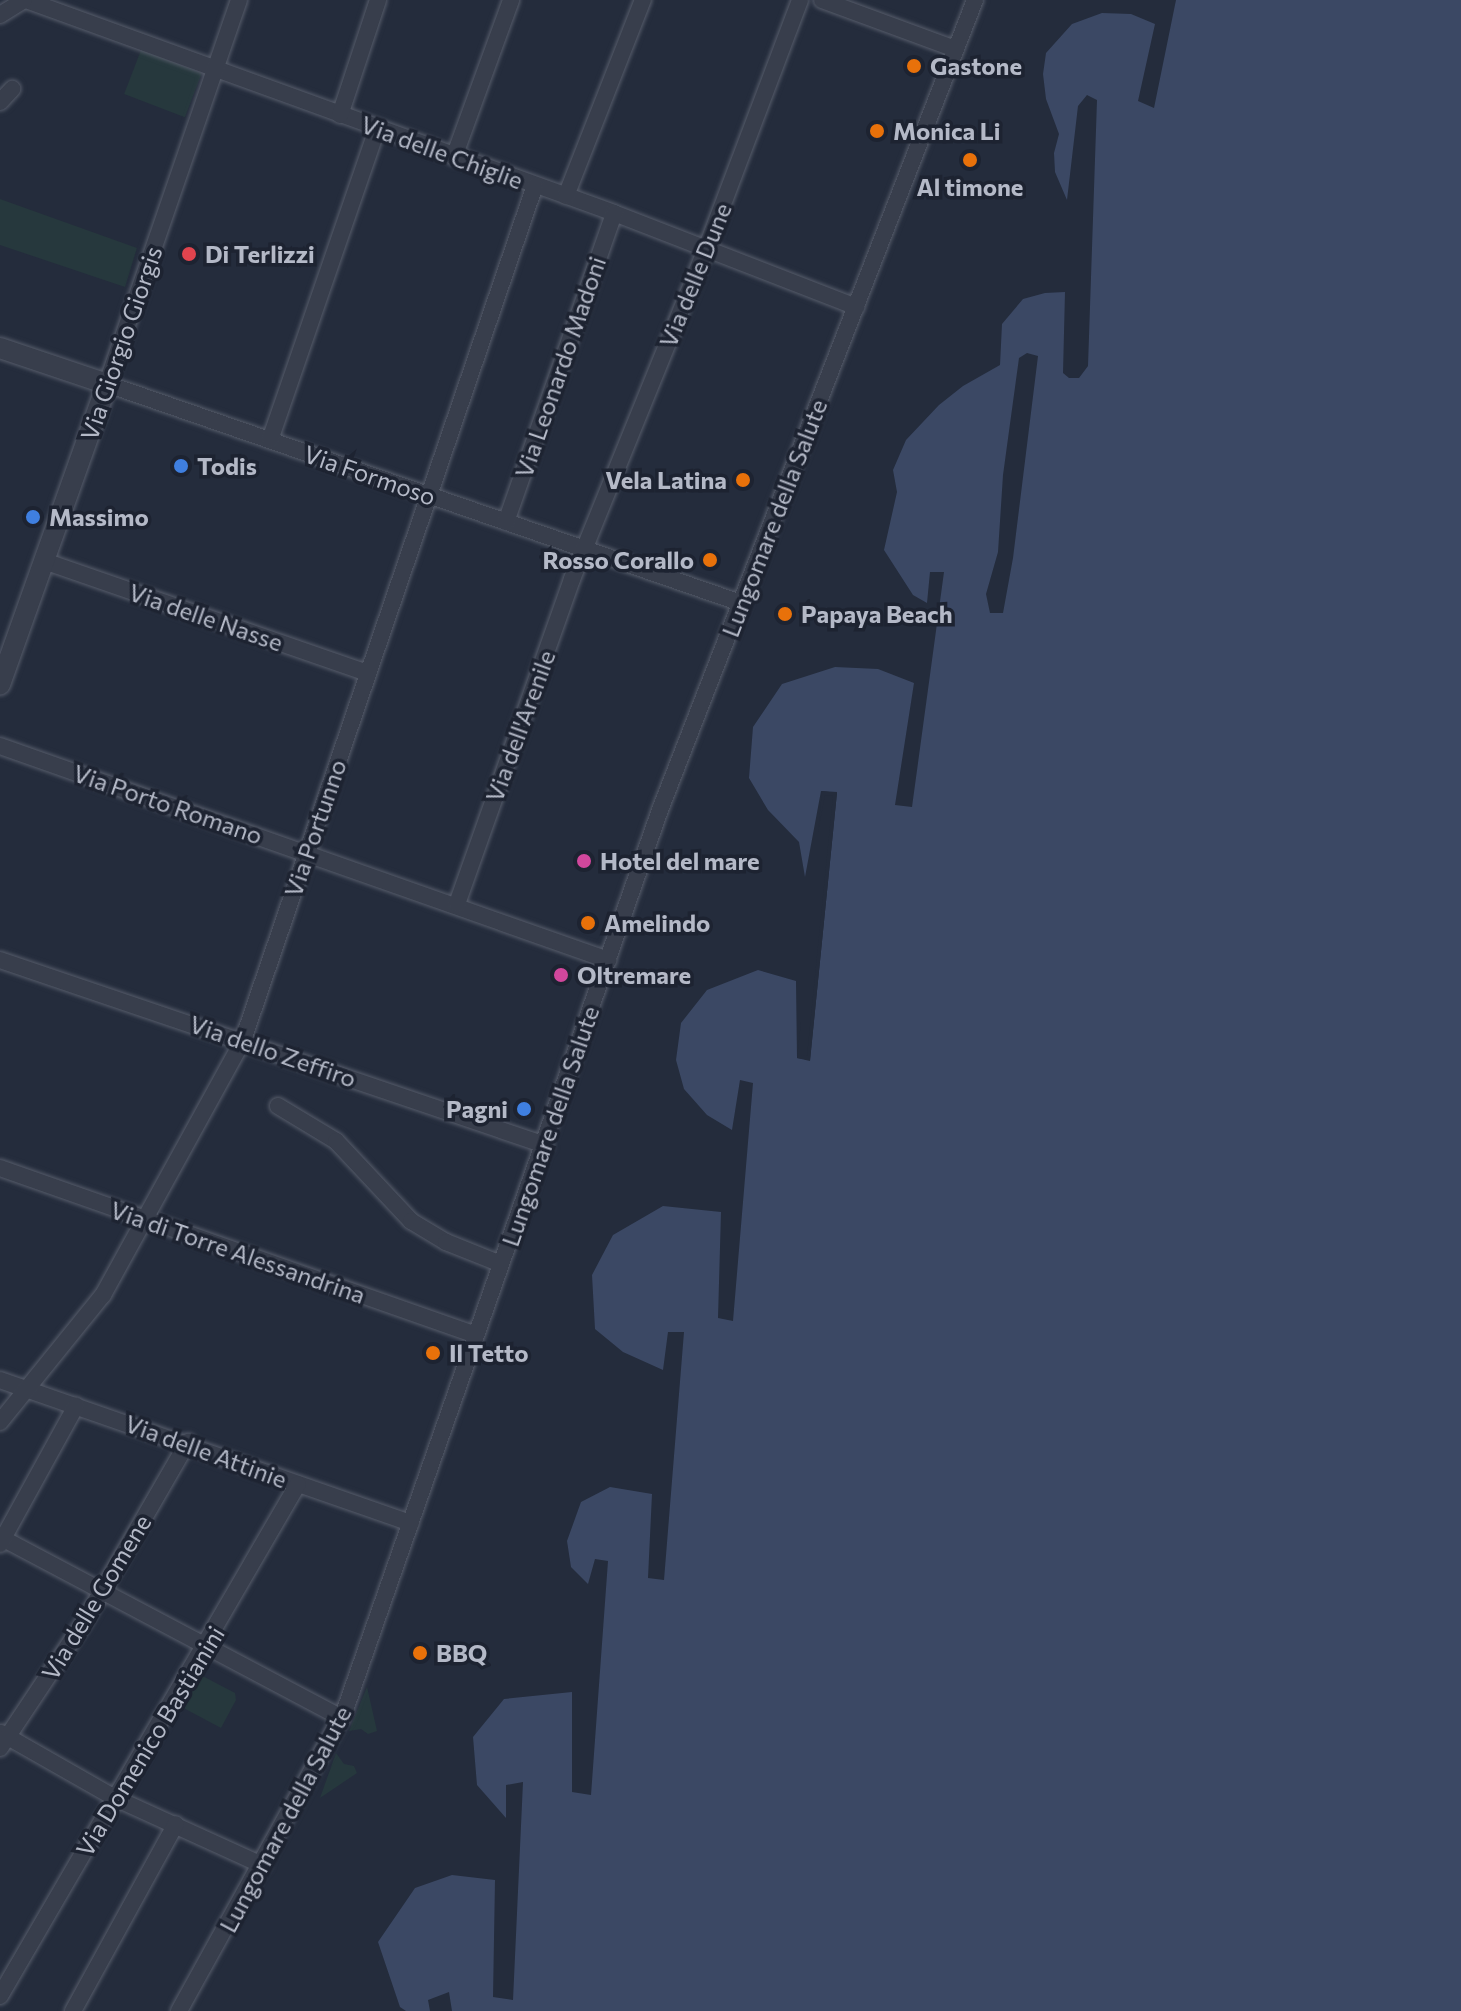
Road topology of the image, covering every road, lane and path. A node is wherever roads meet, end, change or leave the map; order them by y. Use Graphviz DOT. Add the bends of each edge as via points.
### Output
graph roads {
  1 [pos="25,0"];
  2 [pos="239,0"];
  3 [pos="378,0"];
  4 [pos="511,0"];
  5 [pos="643,0"];
  6 [pos="800,0"];
  7 [pos="822,0"];
  8 [pos="975,0"];
  9 [pos="0,15"];
  10 [pos="955,49"];
  11 [pos="216,69"];
  12 [pos="12,89"];
  13 [pos="0,102"];
  14 [pos="340,115"];
  15 [pos="377,129"];
  16 [pos="454,157"];
  17 [pos="535,185"];
  18 [pos="566,196"];
  19 [pos="614,213"];
  20 [pos="706,249"];
  21 [pos="856,307"];
  22 [pos="0,348"];
  23 [pos="107,384"];
  24 [pos="270,440"];
  25 [pos="430,494"];
  26 [pos="506,522"];
  27 [pos="585,548"];
  28 [pos="44,561"];
  29 [pos="741,603"];
  30 [pos="368,673"];
  31 [pos="0,685"];
  32 [pos="0,746"];
  33 [pos="306,852"];
  34 [pos="457,904"];
  35 [pos="0,960"];
  36 [pos="608,960"];
  37 [pos="243,1040"];
  38 [pos="278,1106"];
  39 [pos="545,1145"];
  40 [pos="0,1168"];
  41 [pos="147,1221"];
  42 [pos="501,1264"];
  43 [pos="476,1335"];
  44 [pos="0,1380"];
  45 [pos="28,1390"];
  46 [pos="76,1406"];
  47 [pos="0,1422"];
  48 [pos="188,1442"];
  49 [pos="298,1484"];
  50 [pos="411,1523"];
  51 [pos="1,1540"];
  52 [pos="102,1593"];
  53 [pos="205,1648"];
  54 [pos="342,1718"];
  55 [pos="3,1739"];
  56 [pos="115,1798"];
  57 [pos="176,1824"];
  58 [pos="262,1865"];
  59 [pos="0,1996"];
  60 [pos="73,2011"];
  61 [pos="179,2011"];
  1 -- 9 [label="street"];
  1 -- 11 [label="street, Via delle Chiglie"];
  2 -- 11 [label="street, Via Giorgio Giorgis"];
  3 -- 14 [label="street"];
  4 -- 16 [label="street"];
  5 -- 18 [label="street"];
  6 -- 20 [label="street, Via delle Dune"];
  7 -- 10 [label="street"];
  8 -- 10 [label="street, Lungomare della Salute"];
  10 -- 21 [label="street, Lungomare della Salute"];
  11 -- 14 [label="street, Via delle Chiglie"];
  11 -- 23 [label="street, Via Giorgio Giorgis"];
  12 -- 13 [label="street"];
  14 -- 15 [label="street, Via delle Chiglie"];
  15 -- 16 [label="street, Via delle Chiglie"];
  15 -- 24 [label="street"];
  16 -- 17 [label="street, Via delle Chiglie"];
  17 -- 18 [label="street, Via delle Chiglie"];
  17 -- 25 [label="street, Via Portunno"];
  18 -- 19 [label="street, Via delle Chiglie"];
  19 -- 20 [label="street, Via delle Chiglie"];
  19 -- 26 [label="street, Via Leonardo Madoni"];
  20 -- 21 [label="street, Via delle Chiglie"];
  20 -- 27 [label="street, Via delle Dune"];
  21 -- 29 [label="street, Lungomare della Salute"];
  22 -- 23 [label="street, Via Formoso"];
  23 -- 24 [label="street, Via Formoso"];
  23 -- 28 [label="street, Via Giorgio Giorgis"];
  24 -- 25 [label="street, Via Formoso"];
  25 -- 26 [label="street, Via Formoso"];
  25 -- 30 [label="street, Via Portunno"];
  26 -- 27 [label="street, Via Formoso"];
  27 -- 29 [label="street, Via Formoso"];
  27 -- 34 [label="street, Via dell'Arenile"];
  28 -- 30 [label="street, Via delle Nasse"];
  28 -- 31 [label="street, Via Giorgio Giorgis"];
  29 -- 36 [label="street, Lungomare della Salute"];
  30 -- 33 [label="street, Via Portunno"];
  32 -- 33 [label="street, Via Porto Romano"];
  33 -- 34 [label="street, Via Porto Romano"];
  33 -- 37 [label="street, Via Portunno"];
  34 -- 36 [label="street, Via Porto Romano"];
  35 -- 37 [label="street, Via dello Zeffiro"];
  36 -- 39 [label="street, Lungomare della Salute"];
  37 -- 39 [label="street, Via dello Zeffiro"];
  37 -- 41 [label="street, Via Portunno"];
  38 -- 42 [label="street" via="336,1141 411,1221"];
  39 -- 42 [label="street, Lungomare della Salute"];
  40 -- 41 [label="street, Via di Torre Alessandrina"];
  41 -- 43 [label="street, Via di Torre Alessandrina"];
  41 -- 45 [label="street, Via Portunno" via="99,1301"];
  42 -- 43 [label="street, Lungomare della Salute"];
  43 -- 50 [label="street, Lungomare della Salute"];
  44 -- 45 [label="street, Via delle Attinie"];
  45 -- 46 [label="street, Via delle Attinie"];
  45 -- 47 [label="street, Via Portunno"];
  46 -- 48 [label="street, Via delle Attinie"];
  46 -- 51 [label="street"];
  48 -- 49 [label="street, Via delle Attinie"];
  48 -- 52 [label="street, Via delle Gomene"];
  49 -- 50 [label="street, Via delle Attinie"];
  49 -- 53 [label="street, Via Domenico Bastianini"];
  50 -- 54 [label="street, Lungomare della Salute"];
  51 -- 52 [label="street"];
  52 -- 53 [label="street"];
  52 -- 55 [label="street, Via delle Gomene"];
  53 -- 54 [label="street"];
  53 -- 56 [label="street, Via Domenico Bastianini"];
  54 -- 58 [label="street, Lungomare della Salute"];
  55 -- 56 [label="street"];
  56 -- 57 [label="street"];
  56 -- 59 [label="street, Via Domenico Bastianini"];
  57 -- 58 [label="street"];
  57 -- 60 [label="street"];
  58 -- 61 [label="street, Lungomare della Salute"];
}
